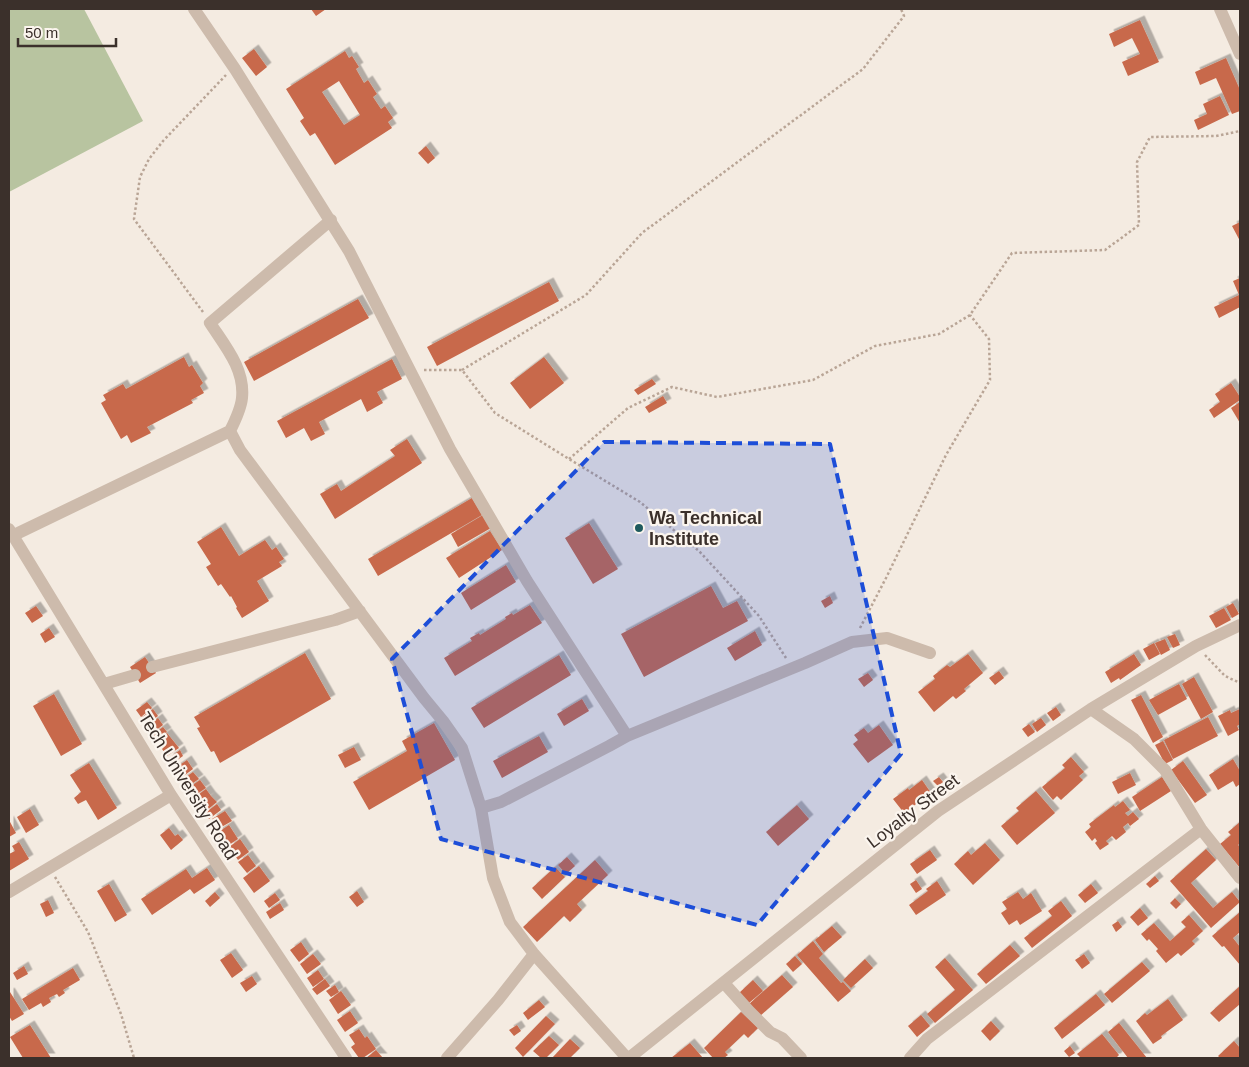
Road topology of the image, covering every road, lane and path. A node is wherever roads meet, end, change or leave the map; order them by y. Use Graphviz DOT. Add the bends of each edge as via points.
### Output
graph roads {
  1 [pos="194,9"];
  2 [pos="901,9"];
  3 [pos="1220,9"];
  4 [pos="1239,48"];
  5 [pos="235,68"];
  6 [pos="1240,131"];
  7 [pos="330,220"];
  8 [pos="970,315"];
  9 [pos="210,322"];
  10 [pos="462,370"];
  11 [pos="410,371"];
  12 [pos="230,431"];
  13 [pos="569,459"];
  14 [pos="11,532"];
  15 [pos="360,611"];
  16 [pos="1240,625"];
  17 [pos="852,642"];
  18 [pos="1196,646"];
  19 [pos="930,653"];
  20 [pos="152,667"];
  21 [pos="792,668"];
  22 [pos="135,675"];
  23 [pos="1240,683"];
  24 [pos="104,684"];
  25 [pos="1091,709"];
  26 [pos="627,736"];
  27 [pos="172,795"];
  28 [pos="481,808"];
  29 [pos="1201,829"];
  30 [pos="50,868"];
  31 [pos="1240,878"];
  32 [pos="9,892"];
  33 [pos="534,954"];
  34 [pos="724,983"];
  35 [pos="134,1058"];
  36 [pos="346,1058"];
  37 [pos="447,1058"];
  38 [pos="628,1058"];
  39 [pos="801,1058"];
  40 [pos="910,1058"];
  1 -- 5 [label="street"];
  2 -- 10 [label="path" via="904,16 863,69 642,233 586,295"];
  3 -- 4 [label="street"];
  5 -- 7 [label="street"];
  5 -- 9 [label="path" via="149,159 140,177 134,219"];
  6 -- 8 [label="path" via="1216,136 1150,137 1137,162 1139,225 1105,250 1012,254"];
  7 -- 9 [label="street"];
  7 -- 11 [label="street"];
  8 -- 13 [label="path" via="939,334 875,346 813,380 717,396 672,387 628,408"];
  8 -- 17 [label="path" via="989,339 990,380 946,454"];
  9 -- 12 [label="street" via="237,365 242,380 242,399"];
  10 -- 11 [label="path"];
  10 -- 13 [label="path" via="495,413"];
  11 -- 26 [label="street" via="450,449 527,581"];
  12 -- 14 [label="street"];
  12 -- 15 [label="street" via="240,450"];
  13 -- 21 [label="path" via="640,502 699,551 759,616"];
  14 -- 24 [label="street, Tech University Road"];
  15 -- 20 [label="street"];
  15 -- 28 [label="street" via="462,748"];
  16 -- 18 [label="street, Loyalty Street"];
  17 -- 19 [label="street" via="887,638"];
  17 -- 21 [label="street"];
  18 -- 23 [label="path" via="1225,676"];
  18 -- 25 [label="street, Loyalty Street"];
  21 -- 26 [label="street"];
  22 -- 24 [label="street"];
  24 -- 27 [label="street, Tech University Road"];
  25 -- 29 [label="street" via="1134,739 1165,770"];
  25 -- 34 [label="street, Loyalty Street" via="938,811"];
  26 -- 28 [label="street" via="501,802"];
  27 -- 30 [label="street"];
  27 -- 36 [label="street, Tech University Road"];
  28 -- 33 [label="street" via="493,878 510,922"];
  29 -- 31 [label="street"];
  29 -- 40 [label="street" via="934,1033"];
  30 -- 32 [label="street"];
  30 -- 35 [label="path" via="88,932 121,1014"];
  33 -- 37 [label="street"];
  33 -- 38 [label="street"];
  34 -- 38 [label="street, Loyalty Street"];
  34 -- 39 [label="street" via="770,1032 782,1038"];
}
